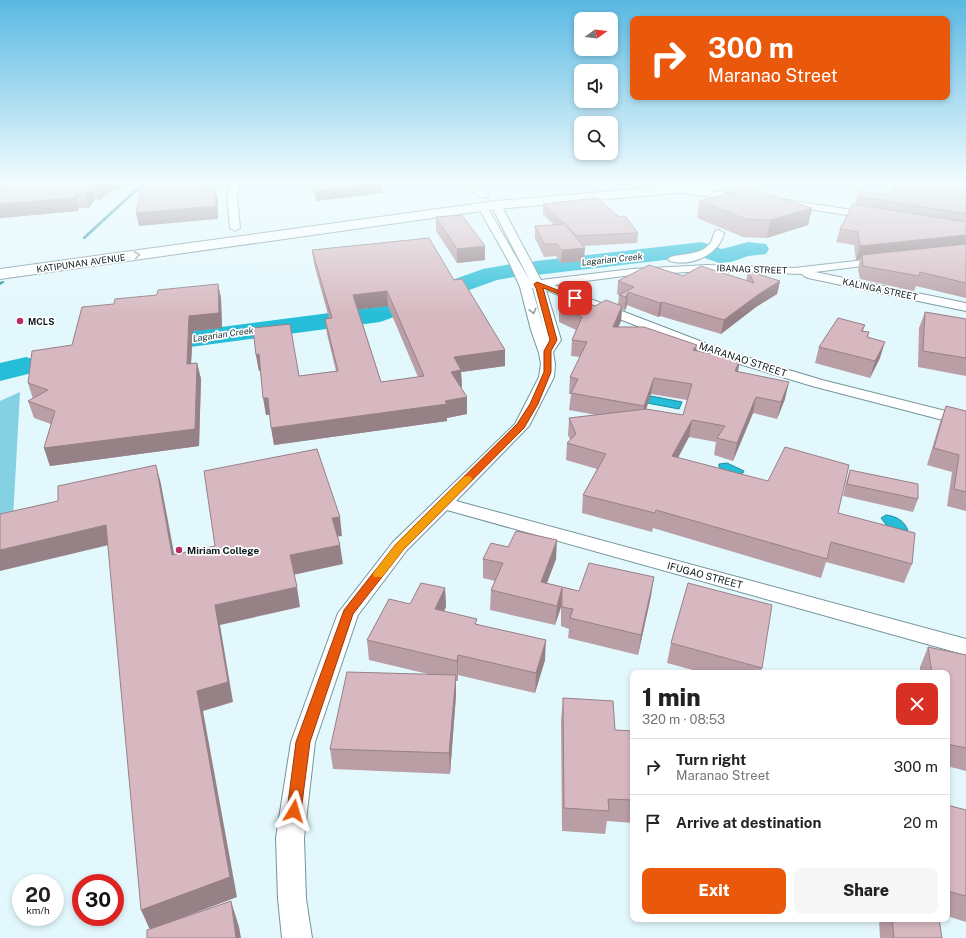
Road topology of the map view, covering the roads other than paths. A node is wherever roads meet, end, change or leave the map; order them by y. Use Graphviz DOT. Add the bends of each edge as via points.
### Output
graph roads {
  1 [pos="236,228"];
  2 [pos="313,228"];
  3 [pos="499,228"];
  4 [pos="719,233"];
  5 [pos="98,247"];
  6 [pos="896,260"];
  7 [pos="794,271"];
  8 [pos="0,274"];
  9 [pos="531,282"];
  10 [pos="966,306"];
  11 [pos="966,421"];
  12 [pos="444,503"];
  13 [pos="966,647"];
  14 [pos="297,938"];
  1 -- 5 [label="main road, KATIPUNAN AVENUE"];
  8 -- 2 [label="main road, KATIPUNAN AVENUE, one-way"];
  3 -- 9 [label="street" via="515,265"];
  4 -- 9 [label="street" via="719,239 709,250 693,258 605,266"];
  6 -- 7 [label="street, IBANAG STREET"];
  7 -- 9 [label="street, IBANAG STREET" via="707,268"];
  7 -- 10 [label="street, KALINGA STREET"];
  9 -- 11 [label="street, MARANAO STREET" via="722,354 817,383"];
  9 -- 12 [label="street" via="540,288 554,340 547,351 548,372 521,426"];
  12 -- 13 [label="street, IFUGAO STREET"];
  12 -- 14 [label="street" via="400,546 348,613 305,734 290,838 292,899"];
}
